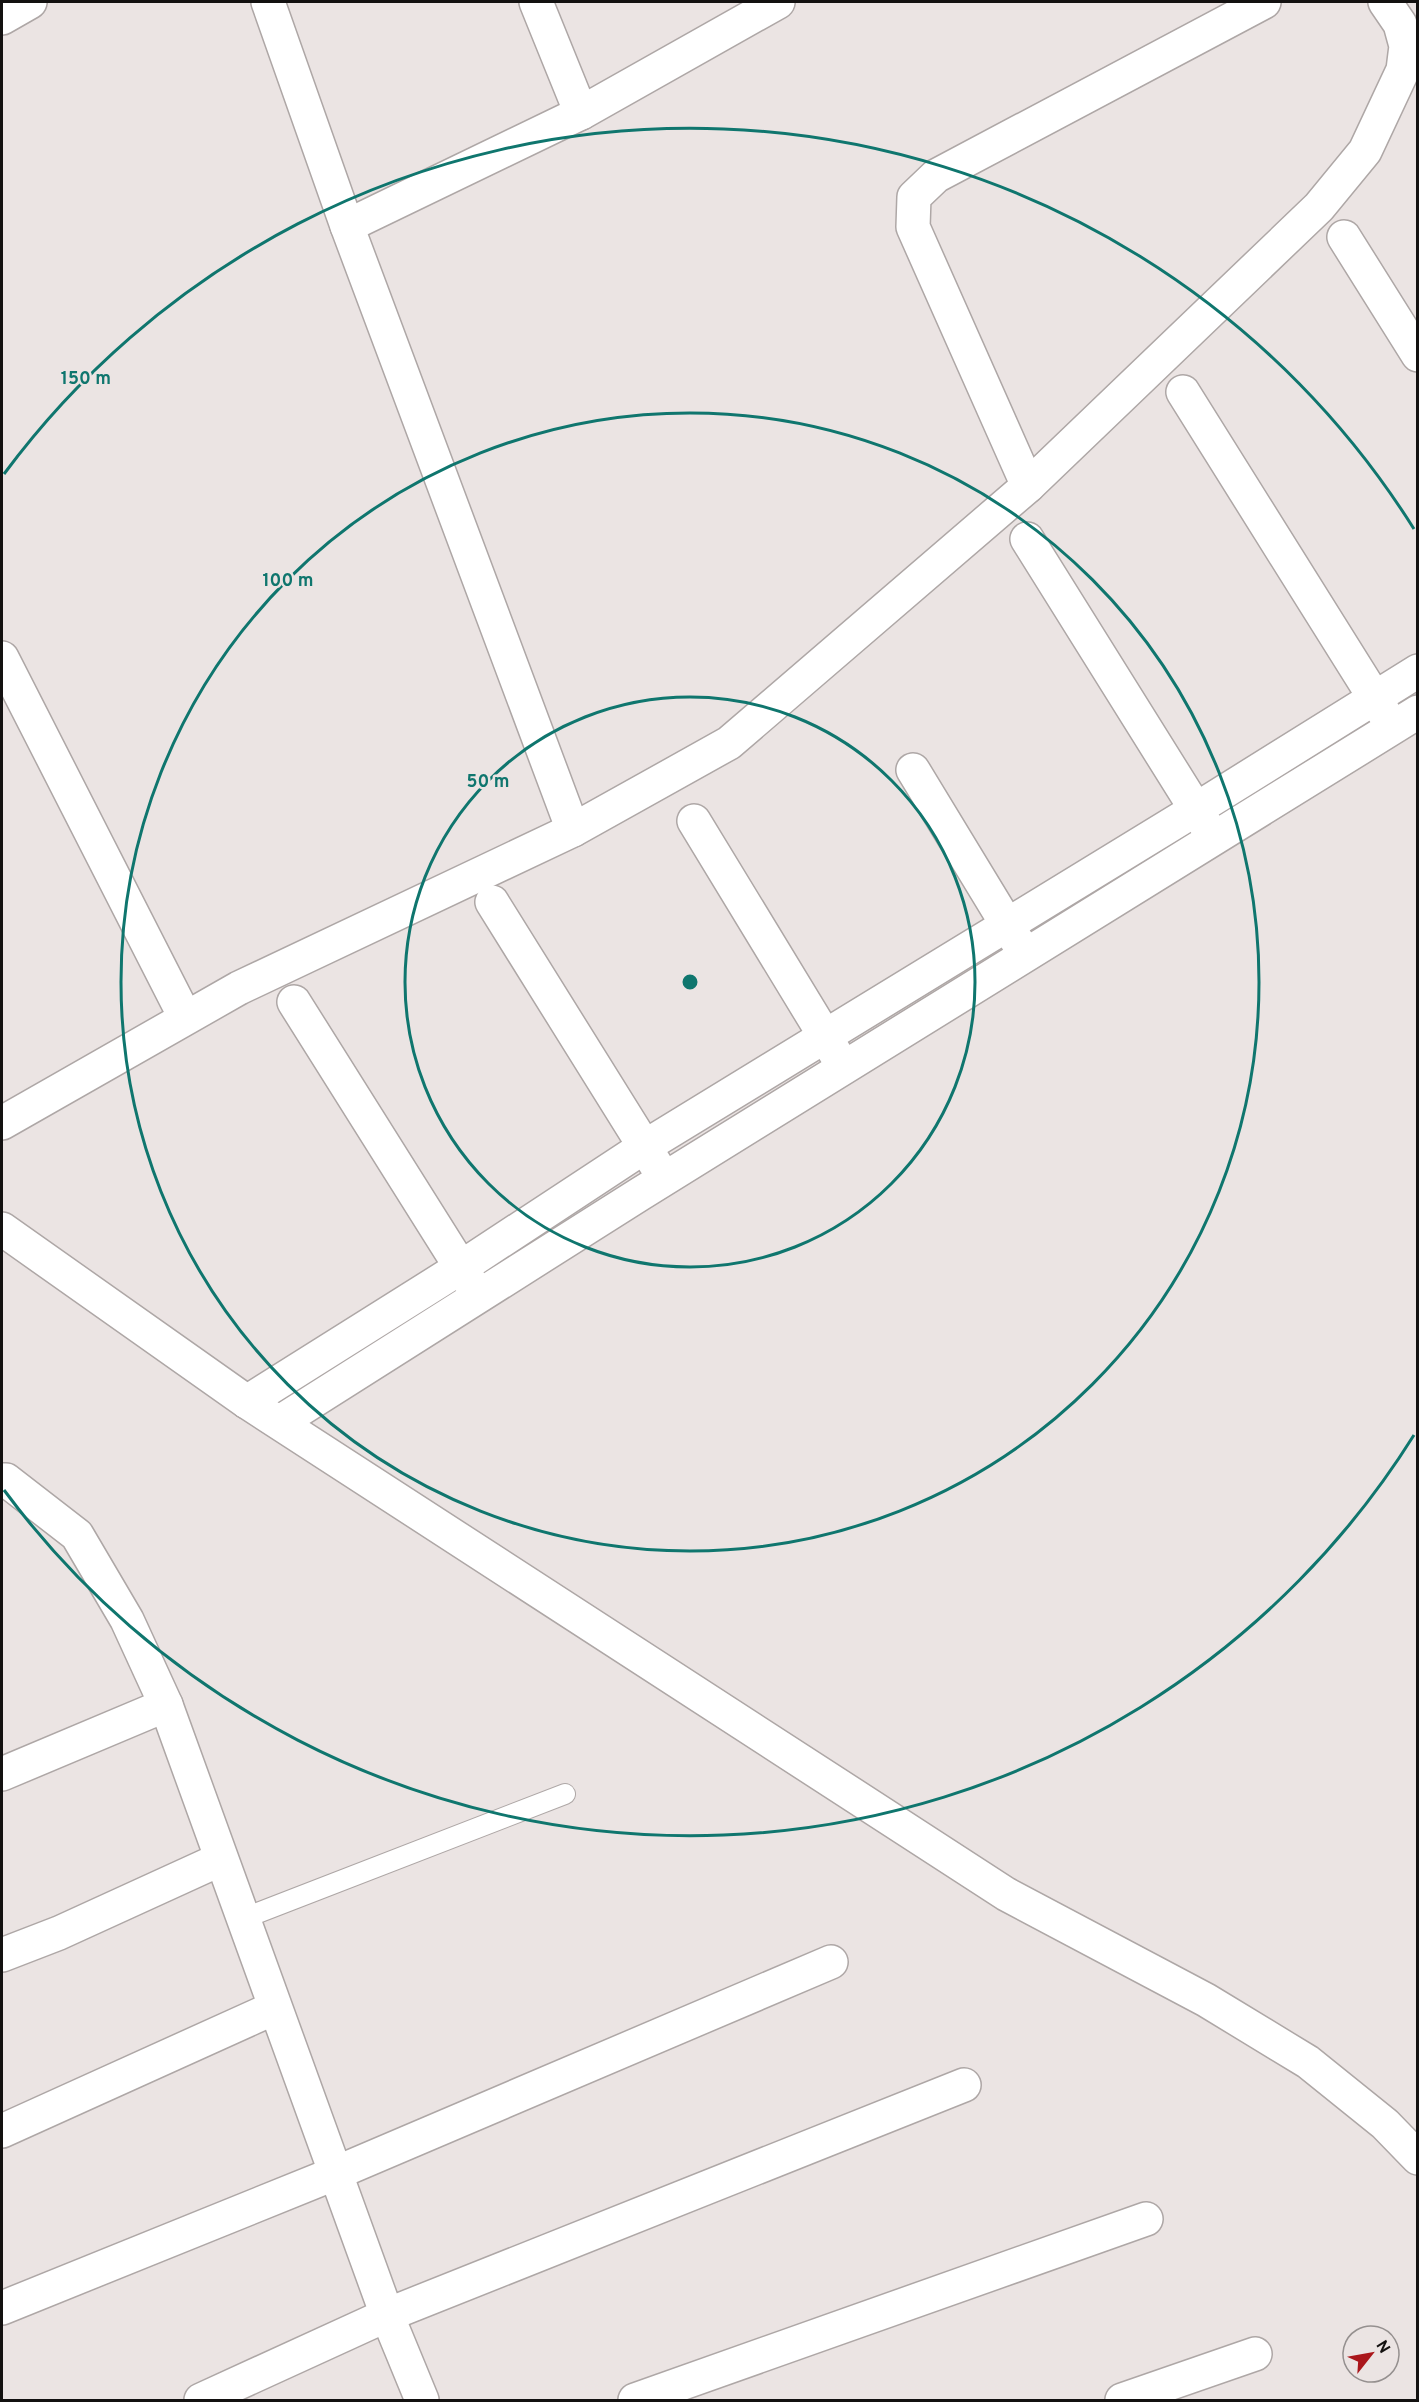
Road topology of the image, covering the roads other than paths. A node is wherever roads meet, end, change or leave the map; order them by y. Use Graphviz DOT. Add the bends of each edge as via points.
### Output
graph roads {
  1 [pos="30,2"];
  2 [pos="268,2"];
  3 [pos="536,2"];
  4 [pos="778,2"];
  5 [pos="1264,2"];
  6 [pos="1401,13"];
  7 [pos="2,18"];
  8 [pos="581,113"];
  9 [pos="347,226"];
  10 [pos="1344,237"];
  11 [pos="1418,355"];
  12 [pos="1184,392"];
  13 [pos="1028,486"];
  14 [pos="1027,539"];
  15 [pos="2,658"];
  16 [pos="1418,671"];
  17 [pos="1374,699"];
  18 [pos="1405,720"];
  19 [pos="913,770"];
  20 [pos="1195,810"];
  21 [pos="694,821"];
  22 [pos="573,830"];
  23 [pos="1215,838"];
  24 [pos="492,902"];
  25 [pos="1007,924"];
  26 [pos="1025,956"];
  27 [pos="294,1002"];
  28 [pos="185,1017"];
  29 [pos="826,1036"];
  30 [pos="843,1069"];
  31 [pos="2,1123"];
  32 [pos="644,1147"];
  33 [pos="665,1179"];
  34 [pos="2,1229"];
  35 [pos="460,1268"];
  36 [pos="481,1296"];
  37 [pos="247,1402"];
  38 [pos="280,1422"];
  39 [pos="2,1480"];
  40 [pos="166,1705"];
  41 [pos="2,1774"];
  42 [pos="566,1794"];
  43 [pos="220,1859"];
  44 [pos="242,1919"];
  45 [pos="2,1955"];
  46 [pos="831,1962"];
  47 [pos="274,2008"];
  48 [pos="963,2085"];
  49 [pos="2,2131"];
  50 [pos="1418,2158"];
  51 [pos="336,2173"];
  52 [pos="1146,2219"];
  53 [pos="2,2308"];
  54 [pos="387,2315"];
  55 [pos="1255,2355"];
  56 [pos="201,2400"];
  57 [pos="422,2400"];
  58 [pos="635,2400"];
  59 [pos="1122,2400"];
  1 -- 7 [label="street"];
  2 -- 9 [label="street"];
  3 -- 8 [label="street"];
  4 -- 8 [label="street"];
  5 -- 13 [label="street" via="936,176 914,197 913,227"];
  6 -- 13 [label="street" via="1406,46 1403,70 1365,151 1343,181"];
  8 -- 9 [label="street"];
  9 -- 22 [label="street"];
  10 -- 11 [label="street"];
  12 -- 17 [label="street"];
  13 -- 22 [label="street" via="729,742"];
  14 -- 20 [label="street"];
  15 -- 28 [label="street"];
  16 -- 17 [label="street"];
  17 -- 18 [label="street"];
  17 -- 20 [label="street"];
  18 -- 23 [label="street"];
  19 -- 25 [label="street"];
  20 -- 23 [label="street"];
  20 -- 25 [label="street"];
  21 -- 29 [label="street"];
  22 -- 28 [label="street"];
  23 -- 26 [label="street"];
  24 -- 32 [label="street"];
  25 -- 26 [label="street"];
  25 -- 29 [label="street"];
  26 -- 30 [label="street"];
  27 -- 35 [label="street"];
  28 -- 31 [label="street"];
  29 -- 30 [label="street"];
  29 -- 32 [label="street"];
  30 -- 33 [label="street"];
  32 -- 33 [label="street"];
  32 -- 35 [label="street"];
  33 -- 36 [label="street"];
  34 -- 37 [label="street"];
  35 -- 36 [label="street"];
  35 -- 37 [label="street"];
  36 -- 38 [label="street"];
  37 -- 38 [label="street"];
  38 -- 50 [label="street" via="1006,1894 1206,2000 1308,2062 1385,2124"];
  39 -- 40 [label="street" via="77,1535 127,1620"];
  40 -- 41 [label="street"];
  40 -- 43 [label="street"];
  42 -- 44 [label="lane"];
  43 -- 44 [label="street"];
  43 -- 45 [label="street"];
  44 -- 47 [label="street"];
  46 -- 51 [label="street"];
  47 -- 49 [label="street"];
  47 -- 51 [label="street"];
  48 -- 54 [label="street"];
  51 -- 53 [label="street"];
  51 -- 54 [label="street"];
  52 -- 58 [label="street"];
  54 -- 56 [label="street"];
  54 -- 57 [label="street"];
  55 -- 59 [label="street"];
}
